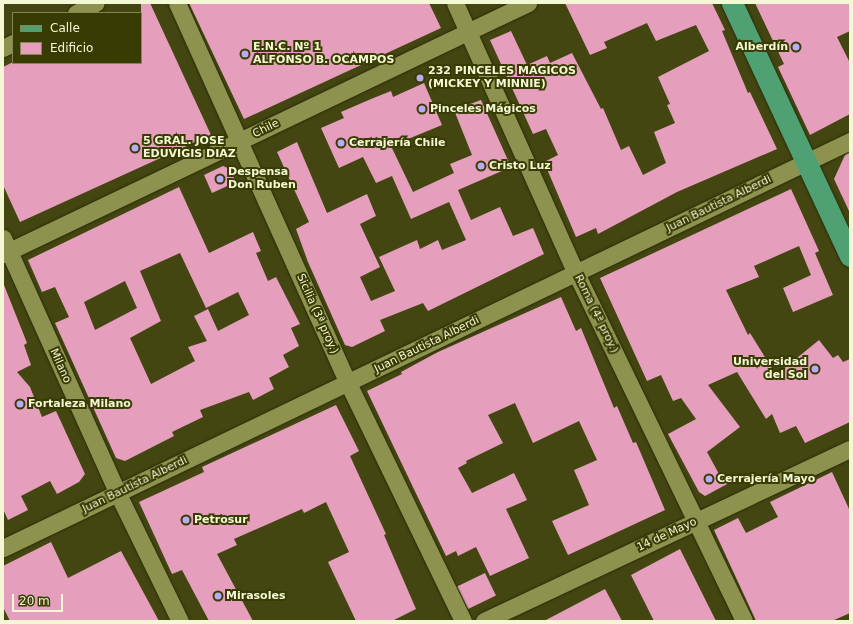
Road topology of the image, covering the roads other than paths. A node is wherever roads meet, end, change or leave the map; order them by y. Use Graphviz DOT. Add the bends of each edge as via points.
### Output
graph roads {
  1 [pos="96,3"];
  2 [pos="178,3"];
  3 [pos="455,3"];
  4 [pos="528,3"];
  5 [pos="732,3"];
  6 [pos="78,12"];
  7 [pos="467,32"];
  8 [pos="12,44"];
  9 [pos="3,48"];
  10 [pos="240,141"];
  11 [pos="850,142"];
  12 [pos="805,163"];
  13 [pos="5,248"];
  14 [pos="850,256"];
  15 [pos="576,273"];
  16 [pos="348,383"];
  17 [pos="850,449"];
  18 [pos="118,494"];
  19 [pos="696,522"];
  20 [pos="3,548"];
  21 [pos="180,621"];
  22 [pos="463,621"];
  23 [pos="484,621"];
  24 [pos="744,621"];
  1 -- 6 [label="street"];
  2 -- 10 [label="street, Sicilia (3ª proy.)"];
  3 -- 7 [label="street, Roma (4ª proy.)"];
  4 -- 7 [label="street, Chile"];
  5 -- 12 [label="main road"];
  7 -- 10 [label="street, Chile"];
  7 -- 15 [label="street, Roma (4ª proy.)"];
  8 -- 9 [label="street"];
  10 -- 13 [label="street, Chile"];
  10 -- 16 [label="street, Sicilia (3ª proy.)"];
  11 -- 12 [label="street, Juan Bautista Alberdi"];
  12 -- 14 [label="main road"];
  12 -- 15 [label="street, Juan Bautista Alberdi"];
  13 -- 18 [label="street, Milano"];
  15 -- 16 [label="street, Juan Bautista Alberdi"];
  15 -- 19 [label="street, Roma (4ª proy.)"];
  16 -- 18 [label="street, Juan Bautista Alberdi"];
  16 -- 22 [label="street, Sicilia (3ª proy.)"];
  17 -- 19 [label="street, 14 de Mayo"];
  18 -- 20 [label="street, Juan Bautista Alberdi"];
  18 -- 21 [label="street, Milano"];
  19 -- 23 [label="street, 14 de Mayo"];
  19 -- 24 [label="street, Roma (4ª proy.)"];
}
